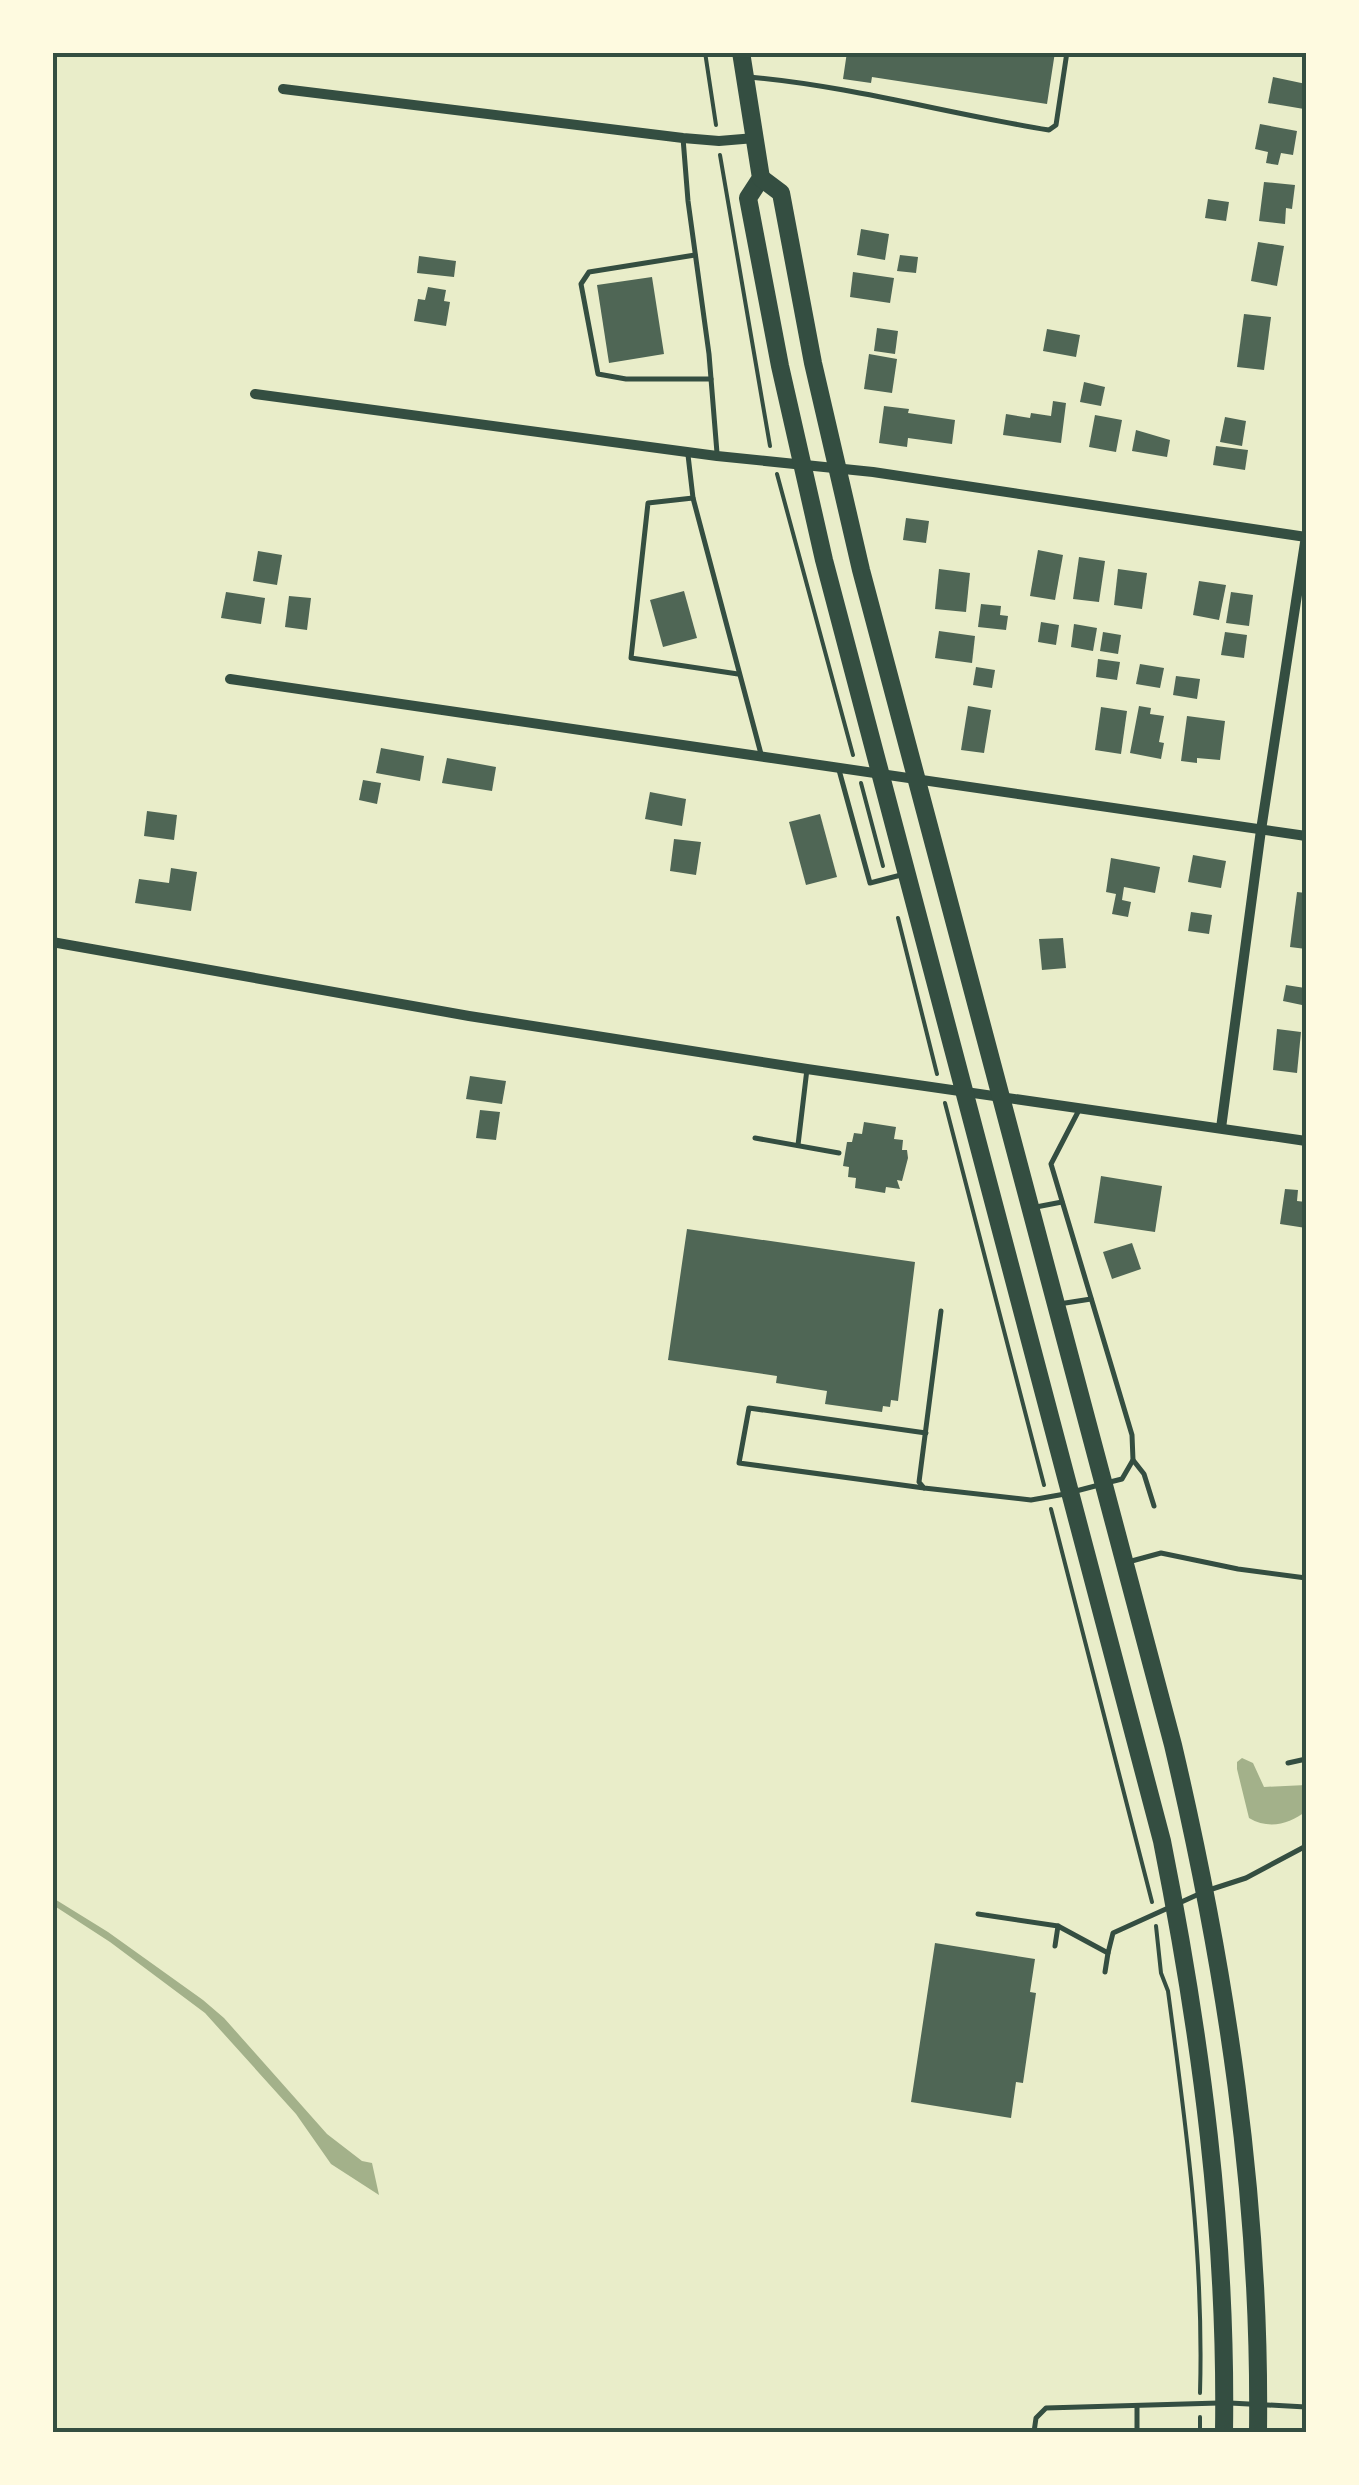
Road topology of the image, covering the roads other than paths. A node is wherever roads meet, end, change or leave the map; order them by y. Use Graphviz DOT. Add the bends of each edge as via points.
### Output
graph roads {
  1 [pos="741,52"];
  2 [pos="1067,52"];
  3 [pos="744,76"];
  4 [pos="283,88"];
  5 [pos="683,138"];
  6 [pos="755,138"];
  7 [pos="761,178"];
  8 [pos="696,256"];
  9 [pos="711,379"];
  10 [pos="255,394"];
  11 [pos="688,452"];
  12 [pos="717,456"];
  13 [pos="801,463"];
  14 [pos="836,468"];
  15 [pos="693,498"];
  16 [pos="1306,537"];
  17 [pos="738,674"];
  18 [pos="230,679"];
  19 [pos="762,756"];
  20 [pos="839,767"];
  21 [pos="880,772"];
  22 [pos="916,778"];
  23 [pos="1261,830"];
  24 [pos="1306,836"];
  25 [pos="906,874"];
  26 [pos="52,942"];
  27 [pos="807,1069"];
  28 [pos="964,1091"];
  29 [pos="1000,1096"];
  30 [pos="1080,1107"];
  31 [pos="1221,1128"];
  32 [pos="755,1138"];
  33 [pos="1306,1141"];
  34 [pos="798,1145"];
  35 [pos="839,1152"];
  36 [pos="1062,1202"];
  37 [pos="1030,1208"];
  38 [pos="1091,1299"];
  39 [pos="1056,1305"];
  40 [pos="941,1311"];
  41 [pos="926,1433"];
  42 [pos="1133,1460"];
  43 [pos="1104,1484"];
  44 [pos="924,1488"];
  45 [pos="1070,1493"];
  46 [pos="1154,1506"];
  47 [pos="1124,1563"];
  48 [pos="1306,1578"];
  49 [pos="1306,1690"];
  50 [pos="1306,1703"];
  51 [pos="1306,1759"];
  52 [pos="1288,1763"];
  53 [pos="1306,1846"];
  54 [pos="1206,1891"];
  55 [pos="1174,1904"];
  56 [pos="978,1914"];
  57 [pos="1058,1926"];
  58 [pos="1055,1946"];
  59 [pos="1108,1953"];
  60 [pos="1105,1972"];
  61 [pos="1225,2403"];
  62 [pos="1258,2404"];
  63 [pos="1137,2407"];
  64 [pos="1306,2407"];
  65 [pos="1034,2432"];
  66 [pos="1137,2432"];
  67 [pos="1224,2432"];
  68 [pos="1258,2432"];
  1 -- 3 [label="main road"];
  2 -- 3 [label="lane" via="1050,130 842,88"];
  3 -- 6 [label="main road"];
  4 -- 5 [label="street"];
  5 -- 6 [label="street"];
  5 -- 8 [label="lane"];
  6 -- 7 [label="main road"];
  7 -- 13 [label="main road" via="748,198"];
  7 -- 14 [label="main road" via="781,193"];
  8 -- 9 [label="lane"];
  8 -- 9 [label="lane" via="590,272 581,284 598,374"];
  9 -- 12 [label="lane"];
  10 -- 11 [label="street"];
  11 -- 12 [label="street"];
  11 -- 15 [label="lane"];
  12 -- 13 [label="street"];
  13 -- 14 [label="street"];
  13 -- 21 [label="main road"];
  14 -- 16 [label="street"];
  14 -- 22 [label="main road"];
  15 -- 17 [label="lane"];
  15 -- 17 [label="lane" via="648,502 631,658"];
  16 -- 23 [label="street"];
  17 -- 19 [label="lane"];
  18 -- 19 [label="street"];
  19 -- 20 [label="street"];
  20 -- 21 [label="street"];
  20 -- 25 [label="lane" via="870,883"];
  21 -- 22 [label="street"];
  21 -- 25 [label="main road"];
  22 -- 23 [label="street"];
  22 -- 29 [label="main road"];
  23 -- 24 [label="street"];
  23 -- 31 [label="street"];
  25 -- 28 [label="main road"];
  26 -- 27 [label="street"];
  27 -- 28 [label="street"];
  27 -- 34 [label="lane"];
  28 -- 29 [label="street"];
  28 -- 45 [label="main road"];
  29 -- 30 [label="street"];
  29 -- 37 [label="main road"];
  30 -- 31 [label="street"];
  30 -- 36 [label="lane" via="1051,1164"];
  31 -- 33 [label="street"];
  32 -- 34 [label="lane"];
  34 -- 35 [label="lane"];
  36 -- 37 [label="lane"];
  36 -- 38 [label="lane"];
  37 -- 39 [label="main road"];
  38 -- 39 [label="lane"];
  38 -- 42 [label="lane" via="1132,1436"];
  39 -- 43 [label="main road"];
  40 -- 41 [label="lane"];
  41 -- 44 [label="lane"];
  41 -- 44 [label="lane" via="748,1408 738,1463"];
  42 -- 43 [label="lane" via="1122,1479"];
  42 -- 46 [label="lane"];
  43 -- 45 [label="lane"];
  43 -- 47 [label="main road"];
  44 -- 45 [label="lane" via="1031,1500"];
  45 -- 55 [label="main road"];
  47 -- 48 [label="lane" via="1161,1553"];
  47 -- 54 [label="main road"];
  49 -- 50 [label="lane"];
  51 -- 52 [label="lane"];
  53 -- 54 [label="lane"];
  54 -- 55 [label="lane"];
  54 -- 62 [label="main road" via="1240,2095"];
  55 -- 59 [label="lane" via="1113,1933"];
  55 -- 61 [label="main road" via="1214,2163"];
  56 -- 57 [label="lane"];
  57 -- 58 [label="lane"];
  57 -- 59 [label="lane"];
  59 -- 60 [label="lane"];
  61 -- 62 [label="lane"];
  61 -- 63 [label="lane"];
  61 -- 67 [label="main road"];
  62 -- 64 [label="lane"];
  62 -- 68 [label="main road"];
  63 -- 65 [label="lane" via="1046,2408"];
  63 -- 66 [label="lane"];
}
